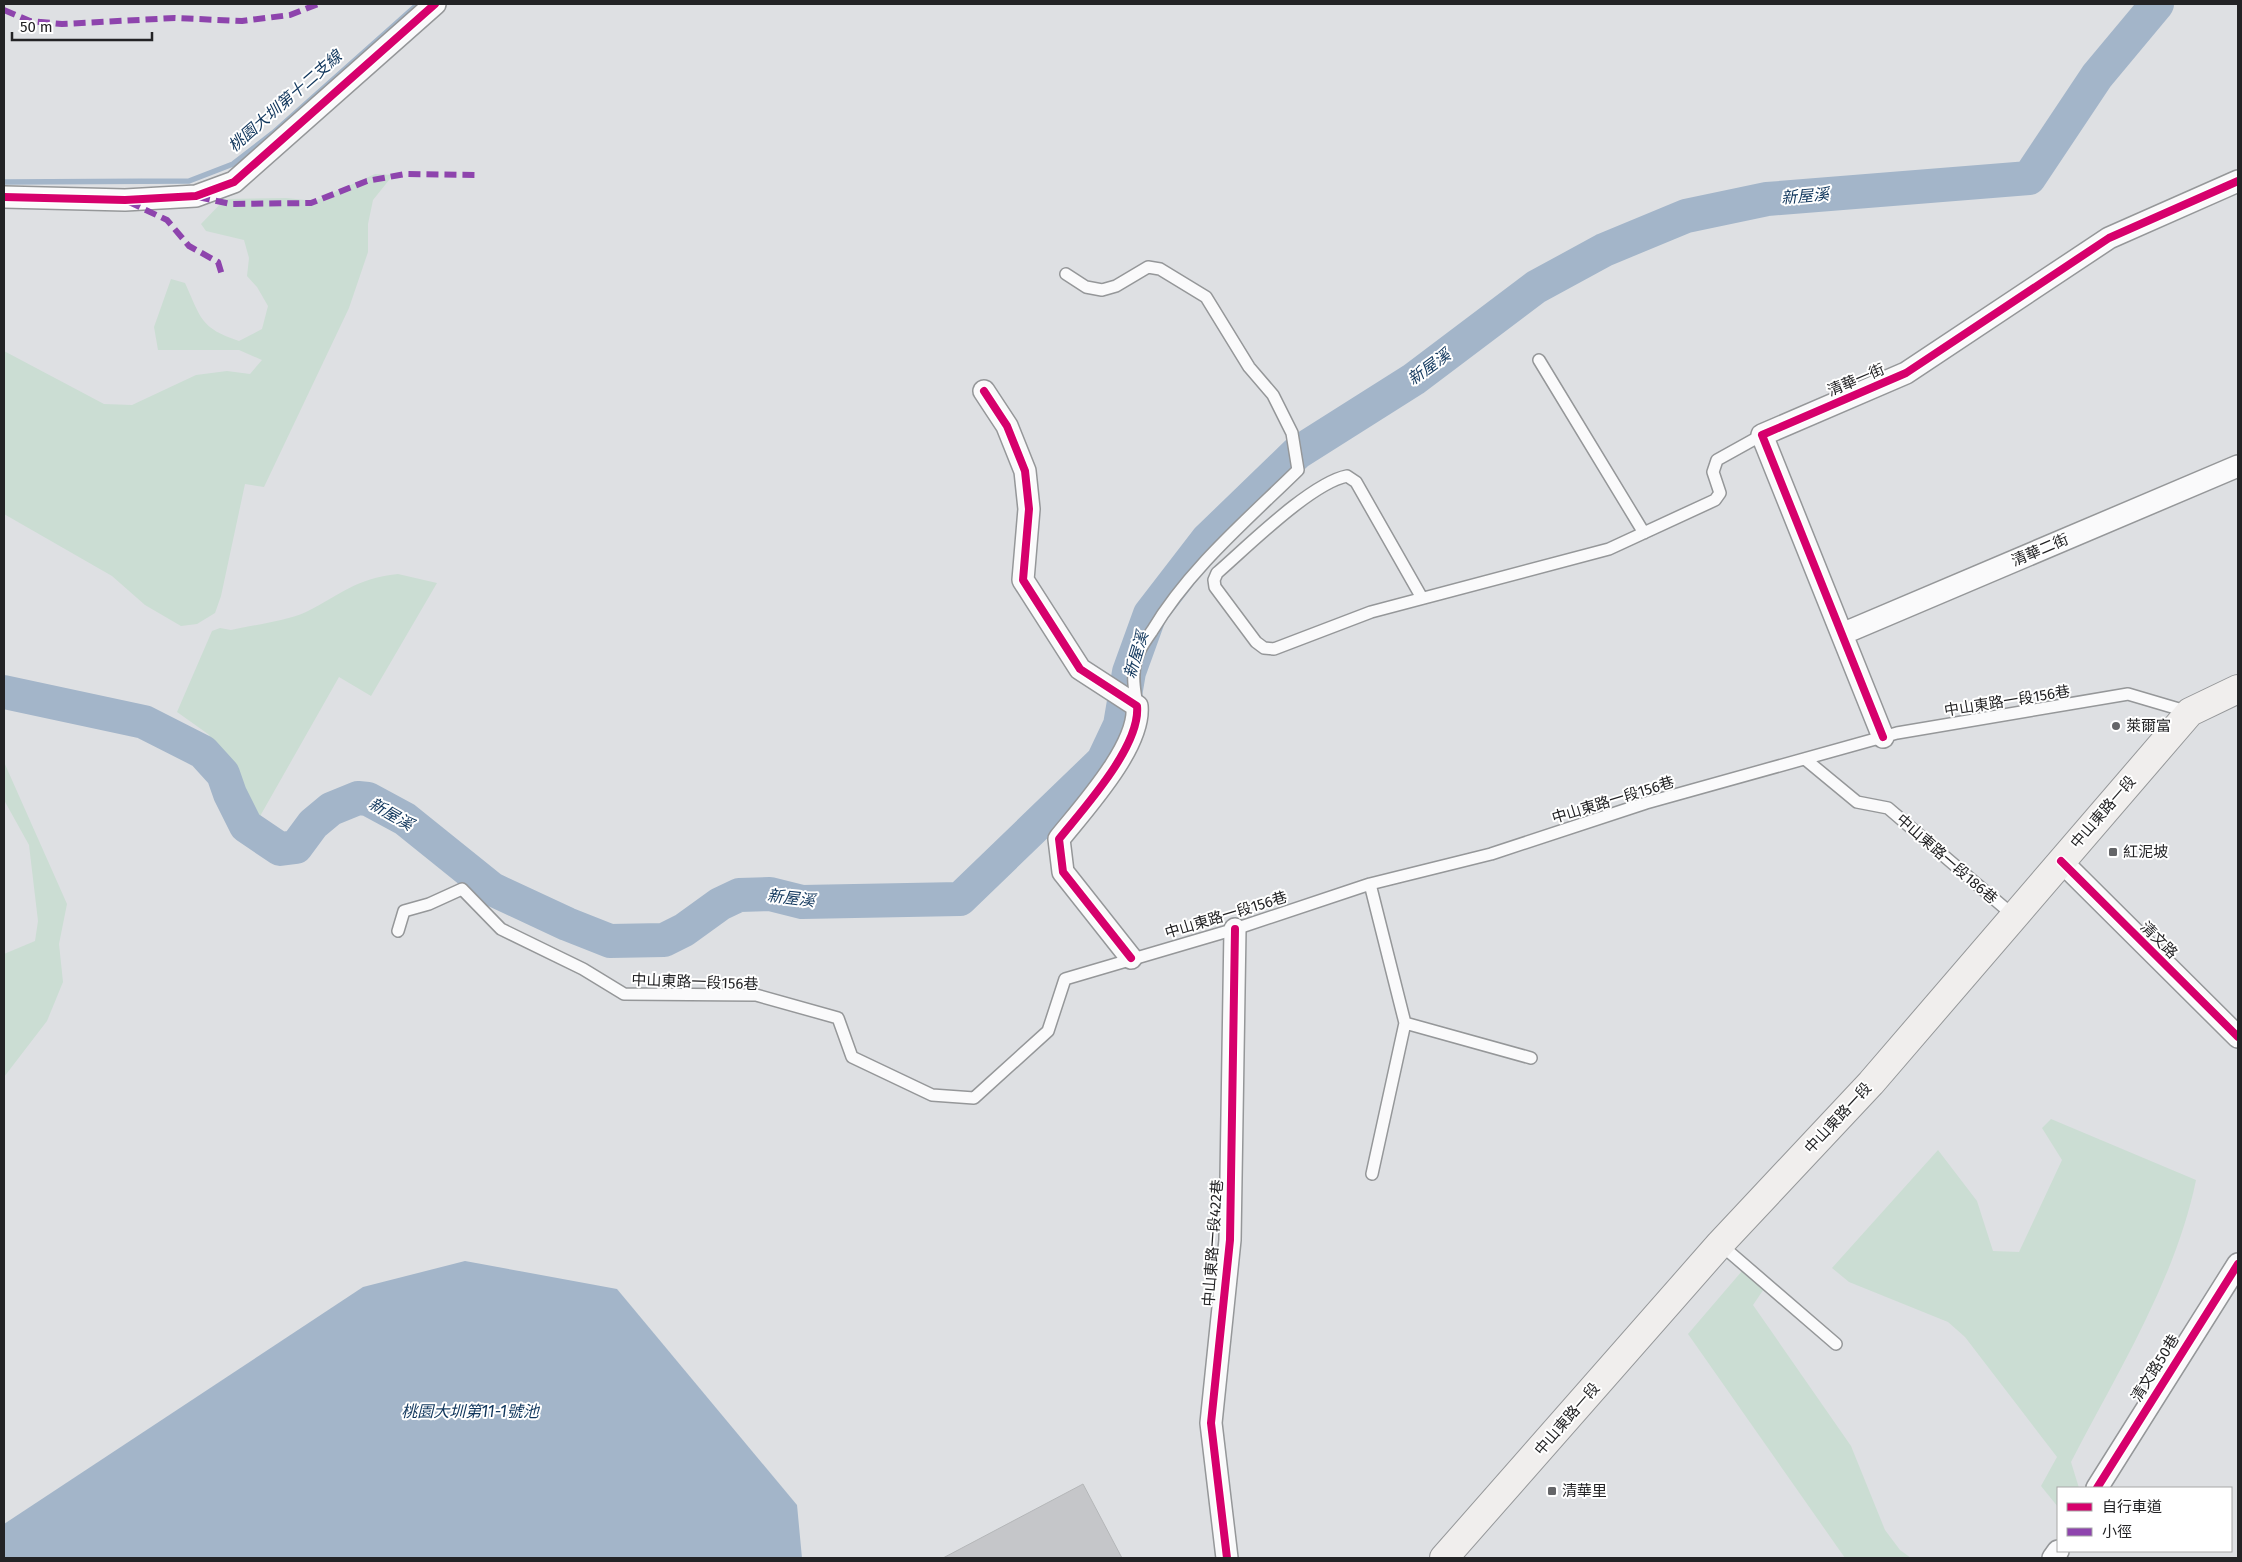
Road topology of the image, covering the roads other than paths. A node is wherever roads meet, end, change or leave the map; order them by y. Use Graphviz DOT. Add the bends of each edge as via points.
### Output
graph roads {
  1 [pos="435,4"];
  2 [pos="2238,181"];
  3 [pos="4,197"];
  4 [pos="1066,274"];
  5 [pos="1539,360"];
  6 [pos="984,392"];
  7 [pos="1762,435"];
  8 [pos="2238,466"];
  9 [pos="1644,533"];
  10 [pos="1422,598"];
  11 [pos="1842,634"];
  12 [pos="2238,689"];
  13 [pos="1131,702"];
  14 [pos="2190,712"];
  15 [pos="1883,737"];
  16 [pos="1805,758"];
  17 [pos="2061,861"];
  18 [pos="1370,884"];
  19 [pos="2014,916"];
  20 [pos="1235,929"];
  21 [pos="398,931"];
  22 [pos="1131,958"];
  23 [pos="1405,1023"];
  24 [pos="2238,1037"];
  25 [pos="1531,1058"];
  26 [pos="1372,1174"];
  27 [pos="1720,1244"];
  28 [pos="2238,1264"];
  29 [pos="1836,1344"];
  30 [pos="2098,1487"];
  31 [pos="1227,1558"];
  32 [pos="1444,1558"];
  1 -- 3 [label="street" via="234,182 196,196 125,200"];
  2 -- 7 [label="street, 清華一街" via="2109,238 1906,373"];
  4 -- 13 [label="lane" via="1086,287 1102,290 1116,286 1148,267 1160,269 1206,298 1249,367 1273,396 1292,433 1298,470 1211,556 1162,615 1135,664"];
  5 -- 9 [label="lane"];
  6 -- 13 [label="street" via="1007,426 1025,471 1029,509 1023,580 1080,670"];
  7 -- 9 [label="lane" via="1717,460 1713,472 1720,493 1714,500"];
  7 -- 11 [label="street"];
  8 -- 11 [label="street, 清華二街"];
  9 -- 10 [label="lane" via="1609,549"];
  10 -- 10 [label="lane" via="1371,612 1274,649 1264,648 1256,642 1215,587 1214,580 1217,573 1308,495 1347,476 1356,482"];
  11 -- 15 [label="street"];
  12 -- 14 [label="main road, 中山東路一段"];
  13 -- 22 [label="street" via="1139,719 1112,772 1059,839 1063,872"];
  14 -- 15 [label="lane, 中山東路一段156巷" via="2128,694"];
  14 -- 17 [label="main road, 中山東路一段"];
  15 -- 16 [label="lane, 中山東路一段156巷"];
  16 -- 18 [label="lane, 中山東路一段156巷" via="1646,803 1491,854"];
  16 -- 19 [label="lane, 中山東路一段186巷" via="1857,802 1888,808"];
  17 -- 19 [label="main road, 中山東路一段"];
  17 -- 24 [label="street, 清文路"];
  18 -- 20 [label="lane, 中山東路一段156巷"];
  18 -- 23 [label="lane"];
  19 -- 27 [label="main road, 中山東路一段" via="1870,1082"];
  20 -- 22 [label="lane, 中山東路一段156巷"];
  20 -- 31 [label="street, 中山東路一段422巷" via="1230,1240 1211,1423"];
  21 -- 22 [label="lane, 中山東路一段156巷" via="404,910 429,904 462,889 501,929 624,994 756,995 838,1018 852,1057 932,1094 974,1098 1048,1031 1064,979"];
  23 -- 25 [label="lane"];
  23 -- 26 [label="lane"];
  27 -- 29 [label="lane"];
  27 -- 32 [label="main road, 中山東路一段"];
  28 -- 30 [label="street, 清文路50巷"];
}
